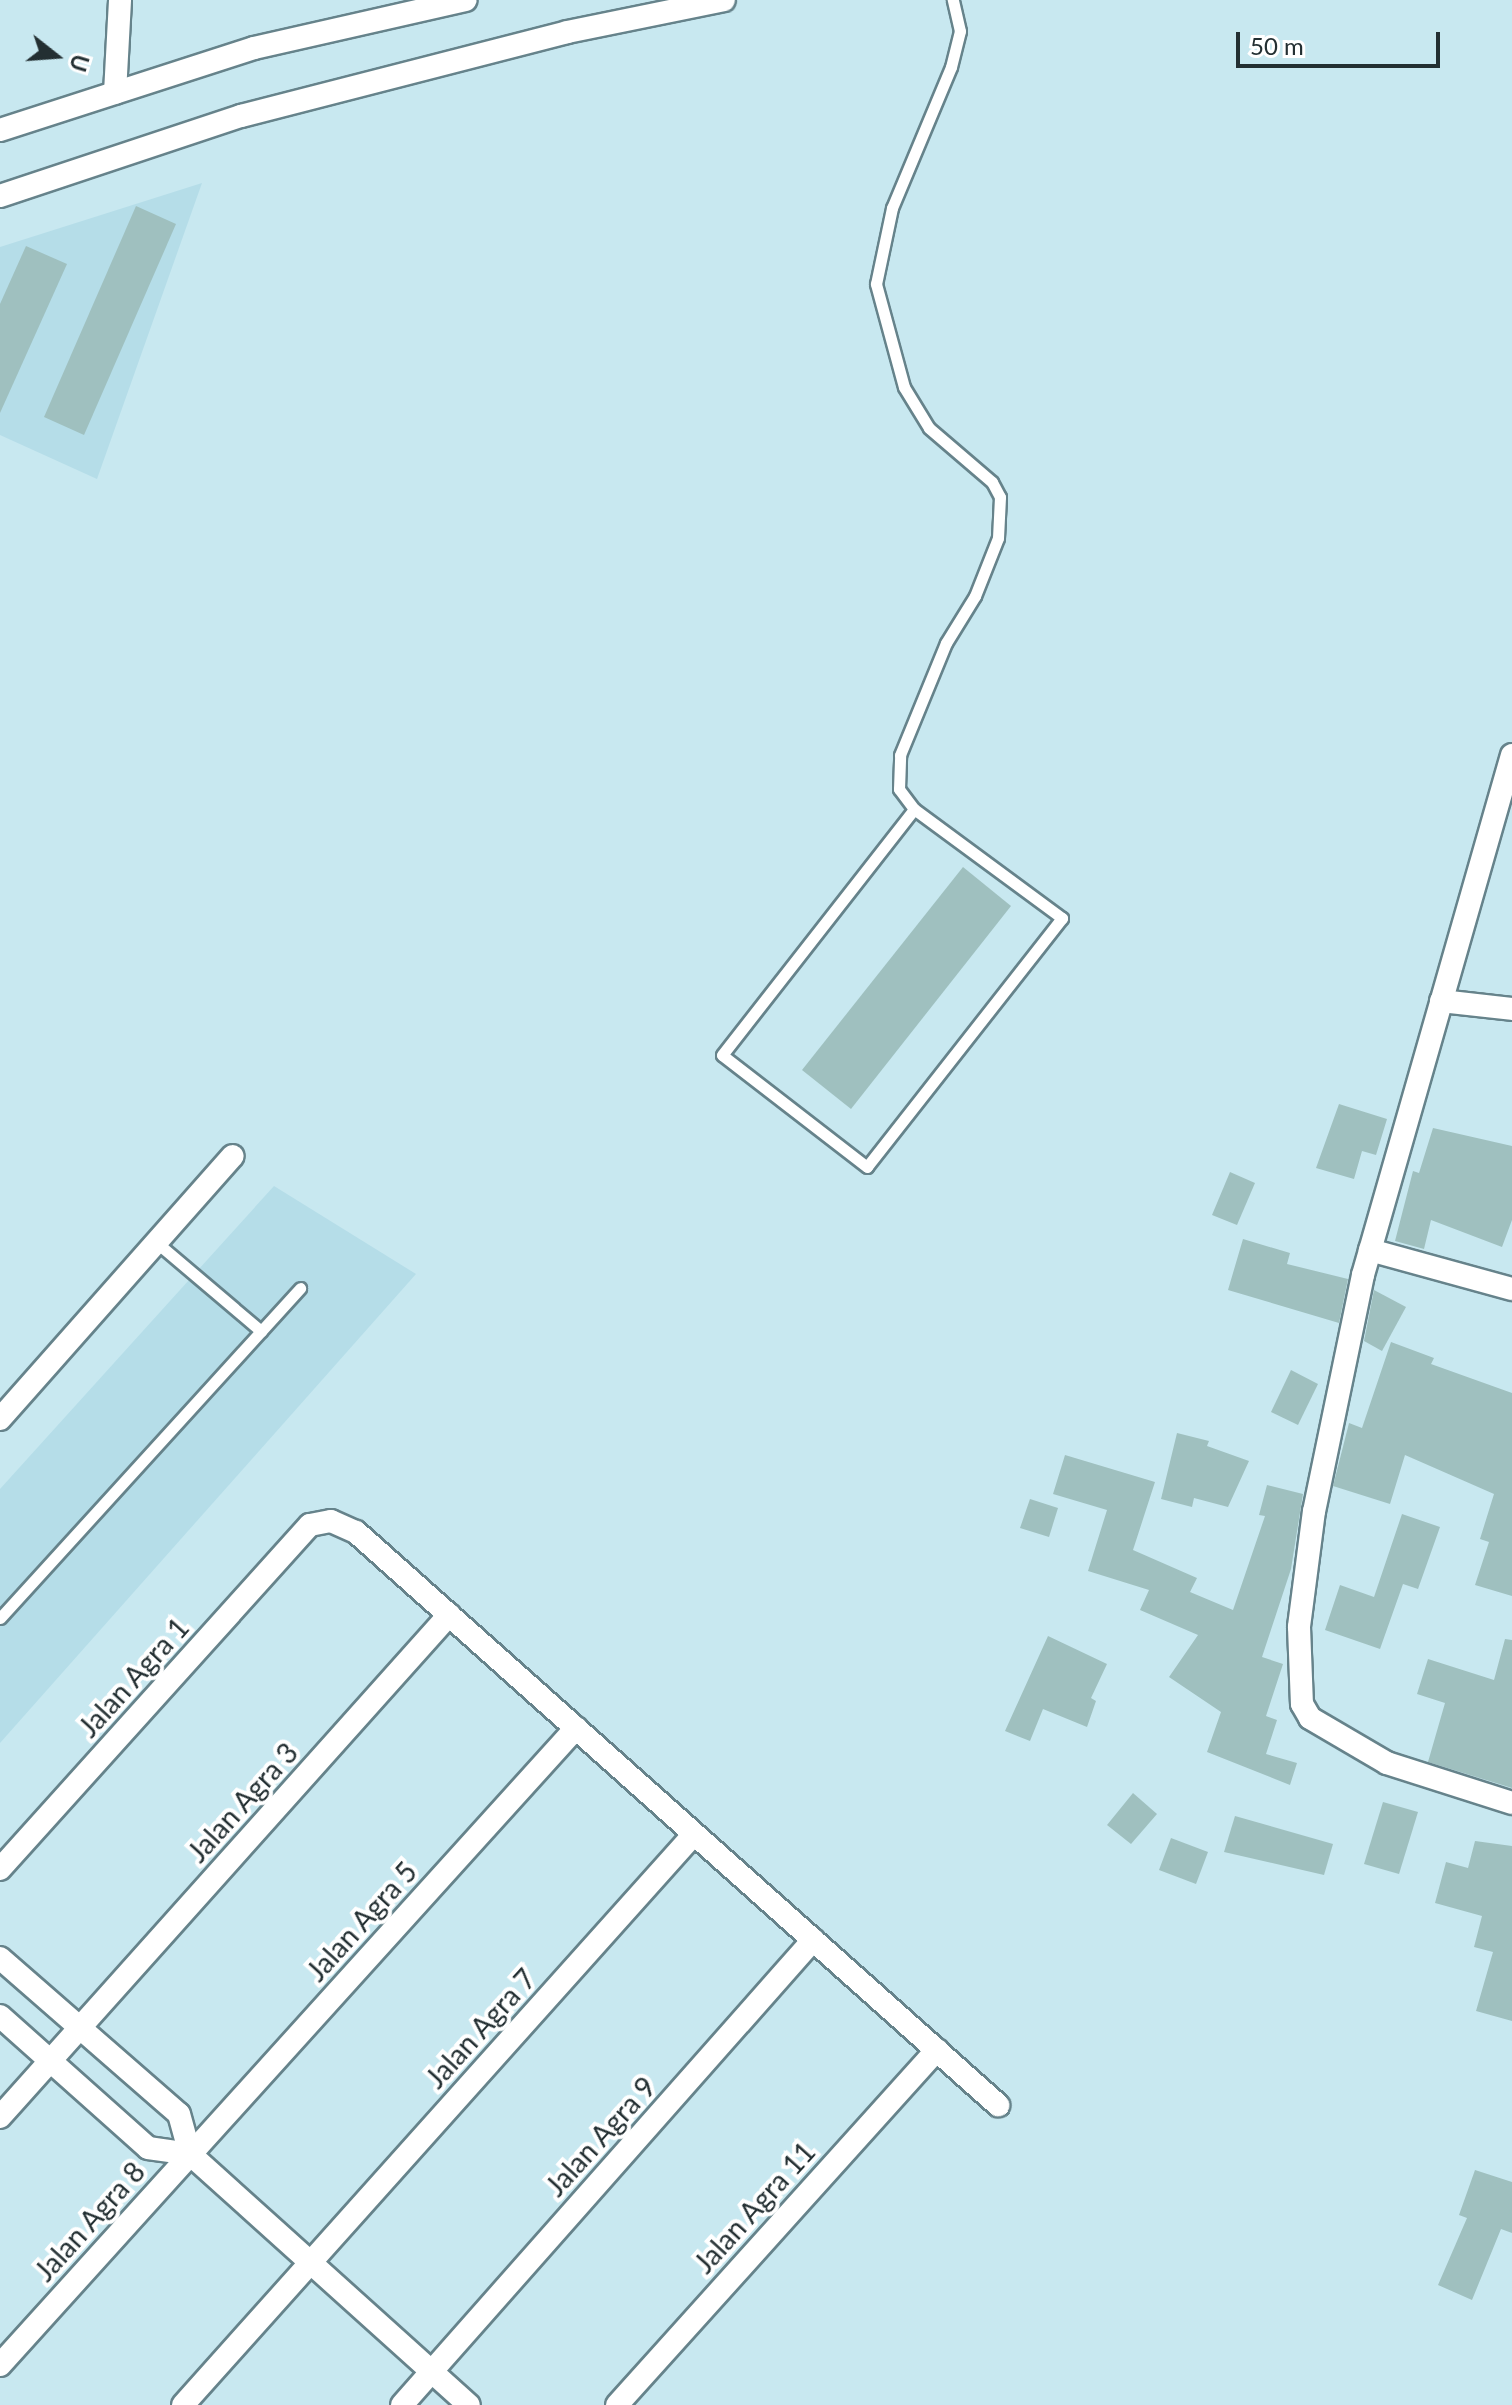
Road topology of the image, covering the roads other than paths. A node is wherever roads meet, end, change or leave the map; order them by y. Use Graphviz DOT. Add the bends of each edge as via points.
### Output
graph roads {
  1 [pos="120,0"];
  2 [pos="466,0"];
  3 [pos="724,0"];
  4 [pos="953,0"];
  5 [pos="115,93"];
  6 [pos="0,130"];
  7 [pos="0,196"];
  8 [pos="1512,755"];
  9 [pos="914,809"];
  10 [pos="1441,1001"];
  11 [pos="1512,1009"];
  12 [pos="233,1156"];
  13 [pos="156,1242"];
  14 [pos="1370,1250"];
  15 [pos="300,1288"];
  16 [pos="1512,1289"];
  17 [pos="261,1331"];
  18 [pos="0,1419"];
  19 [pos="449,1615"];
  20 [pos="0,1618"];
  21 [pos="576,1728"];
  22 [pos="1512,1803"];
  23 [pos="694,1834"];
  24 [pos="0,1869"];
  25 [pos="813,1940"];
  26 [pos="0,1958"];
  27 [pos="0,2016"];
  28 [pos="80,2028"];
  29 [pos="937,2050"];
  30 [pos="51,2061"];
  31 [pos="998,2105"];
  32 [pos="0,2117"];
  33 [pos="190,2154"];
  34 [pos="311,2262"];
  35 [pos="0,2365"];
  36 [pos="432,2371"];
  37 [pos="183,2405"];
  38 [pos="402,2405"];
  39 [pos="469,2405"];
  40 [pos="617,2405"];
  1 -- 5 [label="street"];
  2 -- 5 [label="street" via="254,48"];
  3 -- 7 [label="street" via="567,32 241,116"];
  4 -- 9 [label="lane" via="960,31 951,67 892,208 876,284 904,387 929,428 992,482 1000,497 1001,519 990,566 946,643 900,755 899,789"];
  5 -- 6 [label="street"];
  8 -- 10 [label="street"];
  9 -- 9 [label="lane" via="722,1055 867,1167 1062,918"];
  10 -- 11 [label="street"];
  10 -- 14 [label="street"];
  12 -- 13 [label="street"];
  13 -- 17 [label="lane"];
  13 -- 18 [label="street"];
  14 -- 16 [label="street"];
  14 -- 22 [label="street" via="1314,1511 1299,1627 1302,1704 1310,1718 1387,1763"];
  15 -- 17 [label="lane"];
  17 -- 20 [label="lane"];
  19 -- 21 [label="street"];
  19 -- 24 [label="street, Jalan Agra 1" via="356,1532 331,1521 310,1525"];
  19 -- 28 [label="street, Jalan Agra 3"];
  21 -- 23 [label="street"];
  21 -- 33 [label="street, Jalan Agra 5"];
  23 -- 25 [label="street"];
  23 -- 34 [label="street, Jalan Agra 7"];
  25 -- 29 [label="street"];
  25 -- 36 [label="street, Jalan Agra 9"];
  26 -- 28 [label="street"];
  27 -- 30 [label="street"];
  28 -- 30 [label="street, Jalan Agra 3"];
  28 -- 33 [label="street" via="179,2114"];
  29 -- 31 [label="street"];
  29 -- 40 [label="street, Jalan Agra 11"];
  30 -- 32 [label="street, Jalan Agra 3"];
  30 -- 33 [label="street" via="148,2148"];
  33 -- 34 [label="street"];
  33 -- 35 [label="street, Jalan Agra 8"];
  34 -- 36 [label="street"];
  34 -- 37 [label="street, Jalan Agra 7"];
  36 -- 38 [label="street, Jalan Agra 9"];
  36 -- 39 [label="street"];
}
